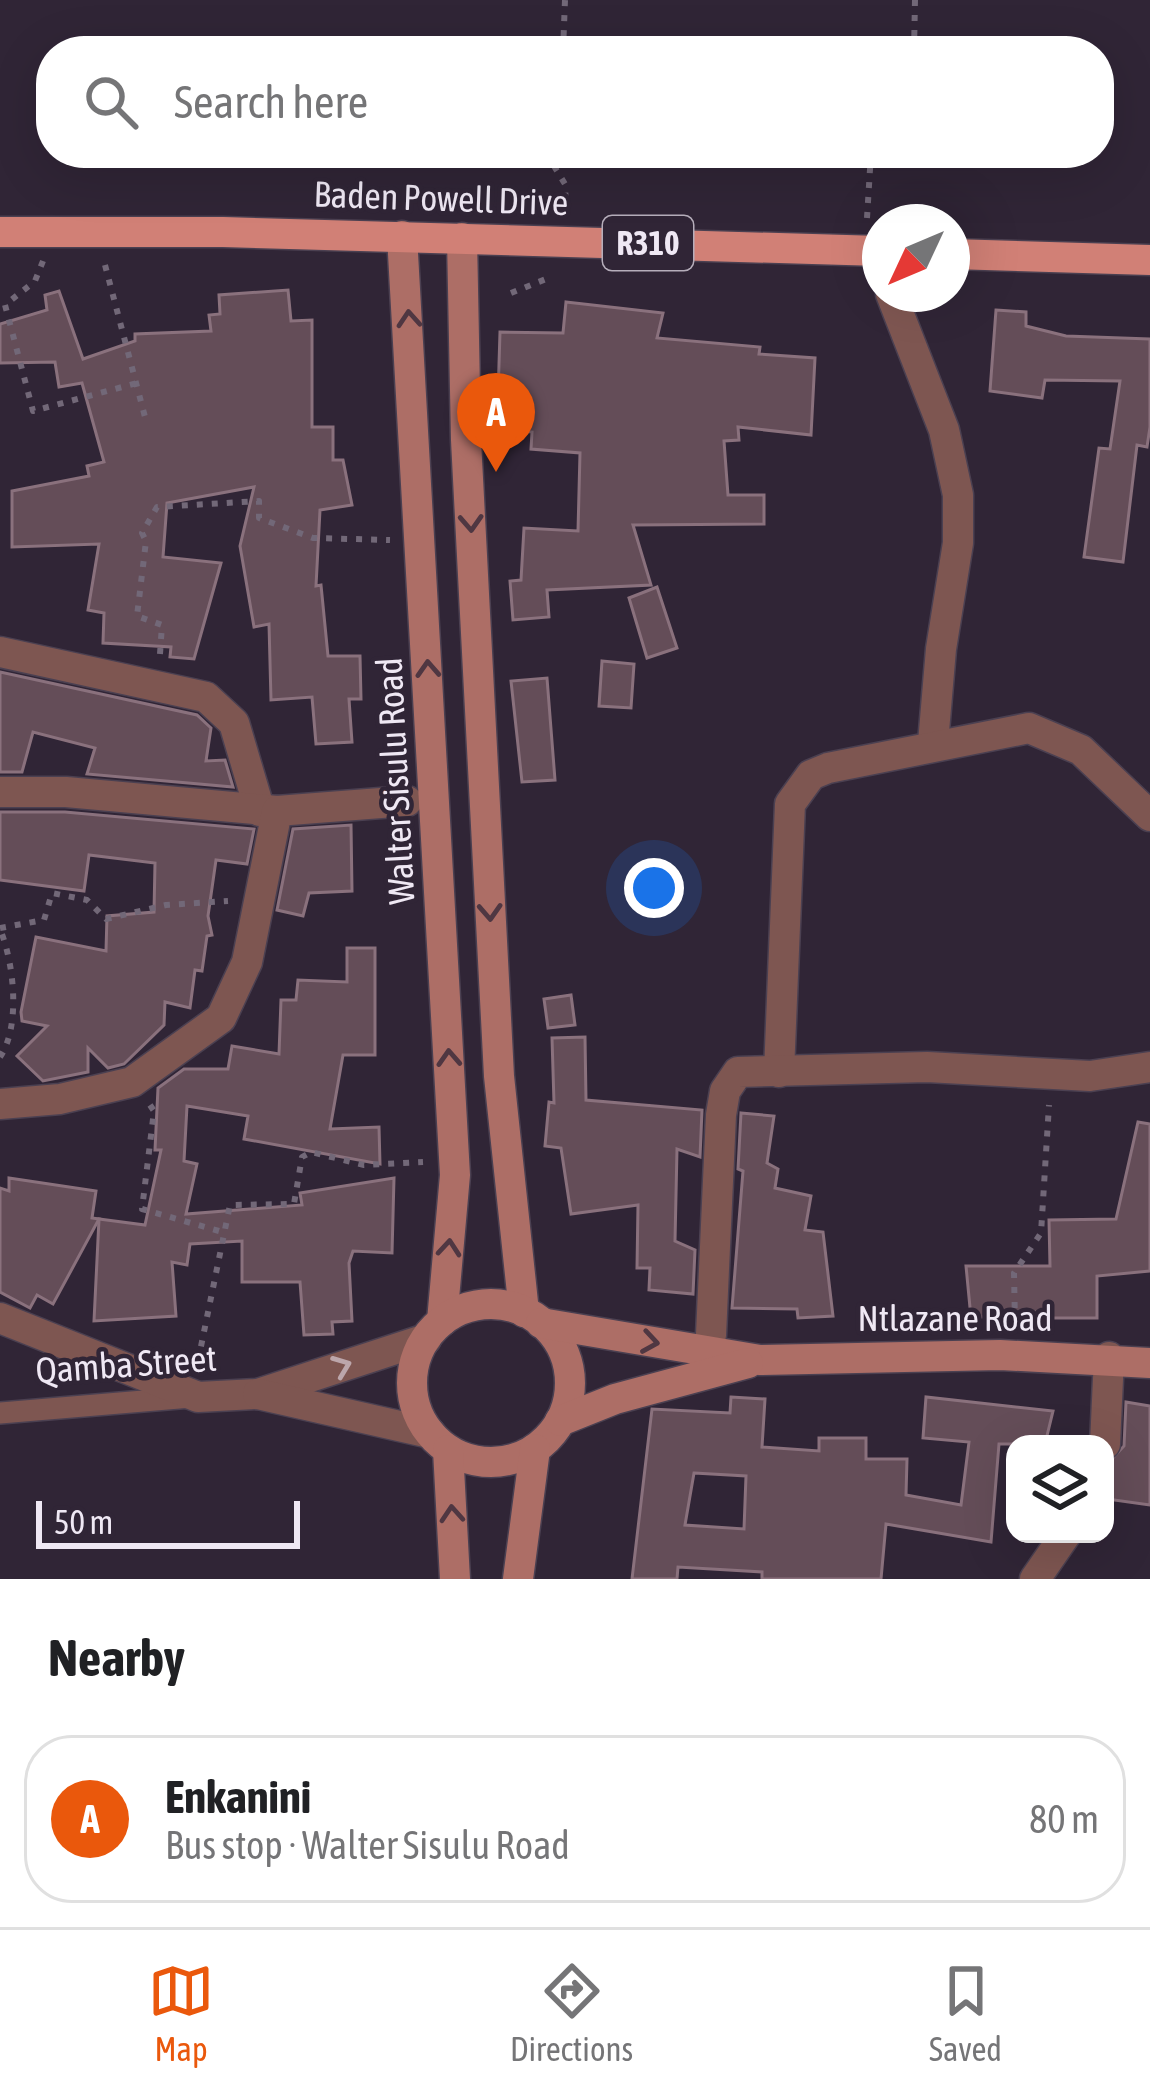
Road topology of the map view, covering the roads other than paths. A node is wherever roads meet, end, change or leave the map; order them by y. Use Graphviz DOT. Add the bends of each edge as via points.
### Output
graph roads {
  1 [pos="0,232"];
  2 [pos="402,236"];
  3 [pos="462,238"];
  4 [pos="970,255"];
  5 [pos="862,256"];
  6 [pos="1150,260"];
  7 [pos="898,312"];
  8 [pos="0,652"];
  9 [pos="933,743"];
  10 [pos="0,792"];
  11 [pos="407,801"];
  12 [pos="269,811"];
  13 [pos="1150,816"];
  14 [pos="1150,1067"];
  15 [pos="778,1072"];
  16 [pos="0,1104"];
  17 [pos="533,1317"];
  18 [pos="0,1318"];
  19 [pos="434,1330"];
  20 [pos="711,1335"];
  21 [pos="1109,1357"];
  22 [pos="760,1360"];
  23 [pos="1150,1363"];
  24 [pos="258,1394"];
  25 [pos="198,1396"];
  26 [pos="0,1413"];
  27 [pos="560,1421"];
  28 [pos="1105,1435"];
  29 [pos="439,1441"];
  30 [pos="536,1449"];
  31 [pos="1060,1543"];
  32 [pos="455,1579"];
  33 [pos="518,1579"];
  34 [pos="1035,1579"];
  1 -- 2 [label="main road, Baden Powell Drive / R310"];
  2 -- 3 [label="main road, Baden Powell Drive / R310"];
  19 -- 2 [label="street, Walter Sisulu Road, one-way" via="455,1175"];
  3 -- 5 [label="main road, Baden Powell Drive / R310"];
  3 -- 17 [label="street, one-way" via="499,1076"];
  4 -- 6 [label="main road"];
  7 -- 9 [label="street" via="944,430 958,495"];
  8 -- 12 [label="street" via="206,697 234,723"];
  9 -- 13 [label="street" via="1029,728 1063,739"];
  9 -- 15 [label="street" via="811,775 790,804"];
  10 -- 12 [label="street"];
  11 -- 12 [label="street"];
  12 -- 16 [label="street" via="247,962 233,999 206,1032 132,1082"];
  14 -- 15 [label="street"];
  15 -- 20 [label="street" via="738,1072 725,1090"];
  17 -- 19 [label="street" via="476,1306"];
  17 -- 22 [label="street, Ntlazane Road, one-way"];
  17 -- 27 [label="street" via="566,1358 568,1401"];
  18 -- 25 [label="street"];
  24 -- 19 [label="street, Qamba Street, one-way"];
  19 -- 29 [label="street" via="414,1365 412,1394"];
  21 -- 22 [label="street, Ntlazane Road"];
  21 -- 23 [label="street, Ntlazane Road"];
  21 -- 28 [label="street"];
  22 -- 27 [label="street, Ntlazane Road"];
  24 -- 25 [label="street, Qamba Street"];
  24 -- 29 [label="street, Qamba Street"];
  25 -- 26 [label="lane, Qamba Street"];
  27 -- 30 [label="street"];
  29 -- 30 [label="street" via="492,1462"];
  32 -- 29 [label="street, one-way"];
  30 -- 33 [label="street"];
  31 -- 34 [label="street"];
}
